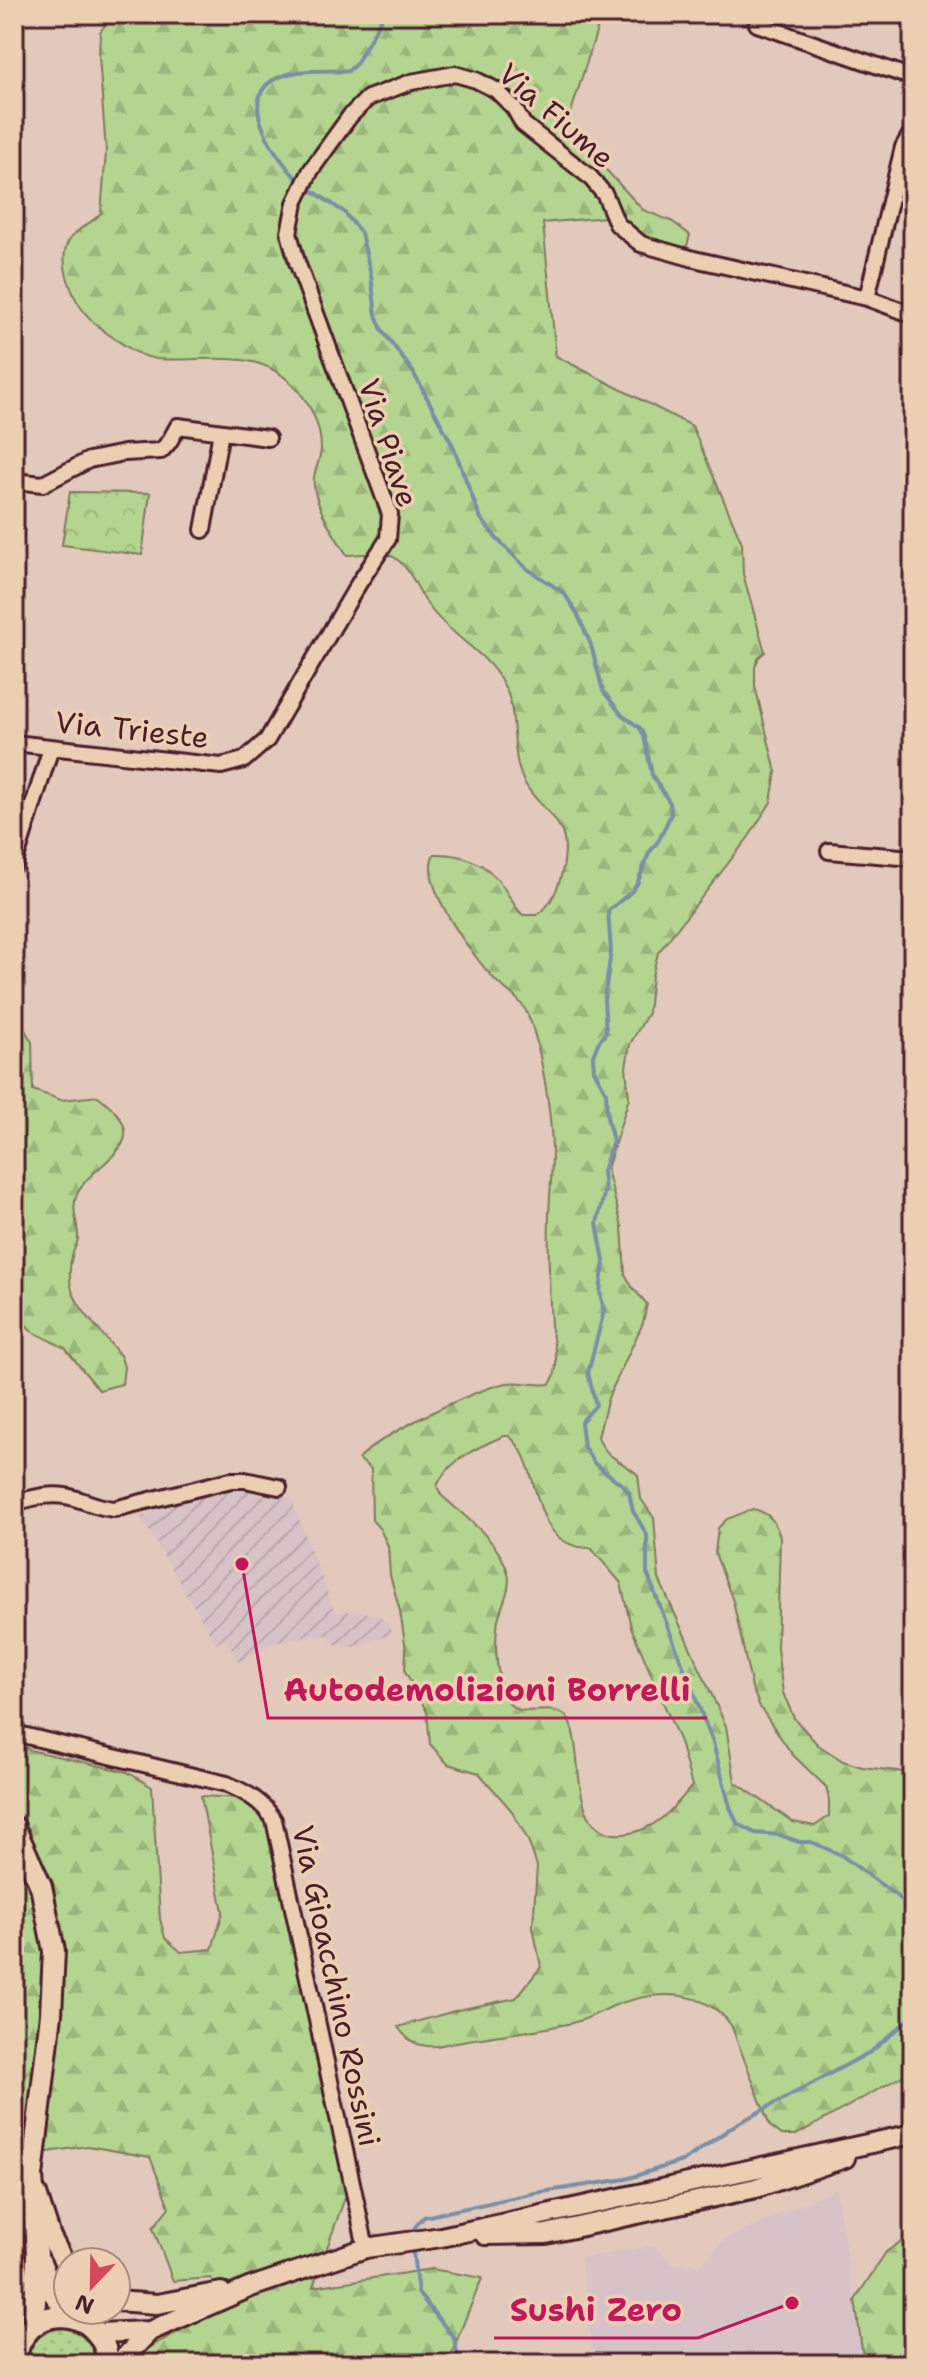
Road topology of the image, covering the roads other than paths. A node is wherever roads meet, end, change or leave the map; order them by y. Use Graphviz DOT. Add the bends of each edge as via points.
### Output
graph roads {
  1 [pos="757,24"];
  2 [pos="913,78"];
  3 [pos="913,130"];
  4 [pos="906,166"];
  5 [pos="295,203"];
  6 [pos="867,298"];
  7 [pos="913,315"];
  8 [pos="221,432"];
  9 [pos="268,438"];
  10 [pos="14,481"];
  11 [pos="203,530"];
  12 [pos="14,743"];
  13 [pos="51,748"];
  14 [pos="244,760"];
  15 [pos="829,851"];
  16 [pos="913,858"];
  17 [pos="14,865"];
  18 [pos="279,1487"];
  19 [pos="14,1503"];
  20 [pos="14,1733"];
  21 [pos="14,1827"];
  22 [pos="913,2135"];
  23 [pos="755,2167"];
  24 [pos="32,2176"];
  25 [pos="678,2204"];
  26 [pos="580,2206"];
  27 [pos="441,2237"];
  28 [pos="56,2246"];
  29 [pos="366,2248"];
  30 [pos="37,2255"];
  31 [pos="251,2287"];
  32 [pos="52,2291"];
  33 [pos="132,2302"];
  34 [pos="52,2318"];
  35 [pos="34,2324"];
  36 [pos="89,2326"];
  37 [pos="150,2331"];
  38 [pos="97,2333"];
  39 [pos="15,2364"];
  40 [pos="108,2364"];
  41 [pos="118,2364"];
  1 -- 2 [label="street"];
  3 -- 4 [label="street" via="903,147"];
  4 -- 6 [label="street"];
  5 -- 6 [label="street, Via Fiume" via="311,170 368,98 455,74 496,90 523,124 590,177 605,195 617,224 641,244"];
  5 -- 14 [label="street, Via Piave" via="289,233 297,262 390,514 388,539 267,740"];
  6 -- 7 [label="street, Via Fiume"];
  8 -- 9 [label="street"];
  8 -- 10 [label="street" via="178,426 161,451 89,460 43,484"];
  8 -- 11 [label="street"];
  12 -- 13 [label="street, Via Trieste"];
  13 -- 14 [label="street, Via Trieste" via="221,766"];
  13 -- 17 [label="street"];
  15 -- 16 [label="street"];
  18 -- 19 [label="street" via="245,1480 219,1482 114,1509 52,1494"];
  20 -- 29 [label="street, Via Gioacchino Rossini" via="227,1784 266,1807 274,1820"];
  21 -- 24 [label="main road" via="41,1886 54,1951"];
  22 -- 23 [label="main road"];
  22 -- 25 [label="main road" via="756,2188"];
  23 -- 25 [label="main road" via="685,2192"];
  23 -- 26 [label="main road"];
  24 -- 28 [label="main road"];
  24 -- 30 [label="main road"];
  25 -- 26 [label="main road" via="661,2196 603,2208"];
  25 -- 27 [label="main road" via="546,2234"];
  26 -- 27 [label="main road"];
  27 -- 29 [label="main road"];
  29 -- 31 [label="main road"];
  30 -- 32 [label="main road"];
  30 -- 35 [label="main road"];
  31 -- 33 [label="main road" via="157,2304"];
  31 -- 37 [label="main road"];
  34 -- 35 [label="main road"];
  35 -- 39 [label="main road" via="20,2341"];
  36 -- 38 [label="main road"];
  37 -- 38 [label="main road"];
  37 -- 41 [label="main road"];
  38 -- 40 [label="main road"];
}
